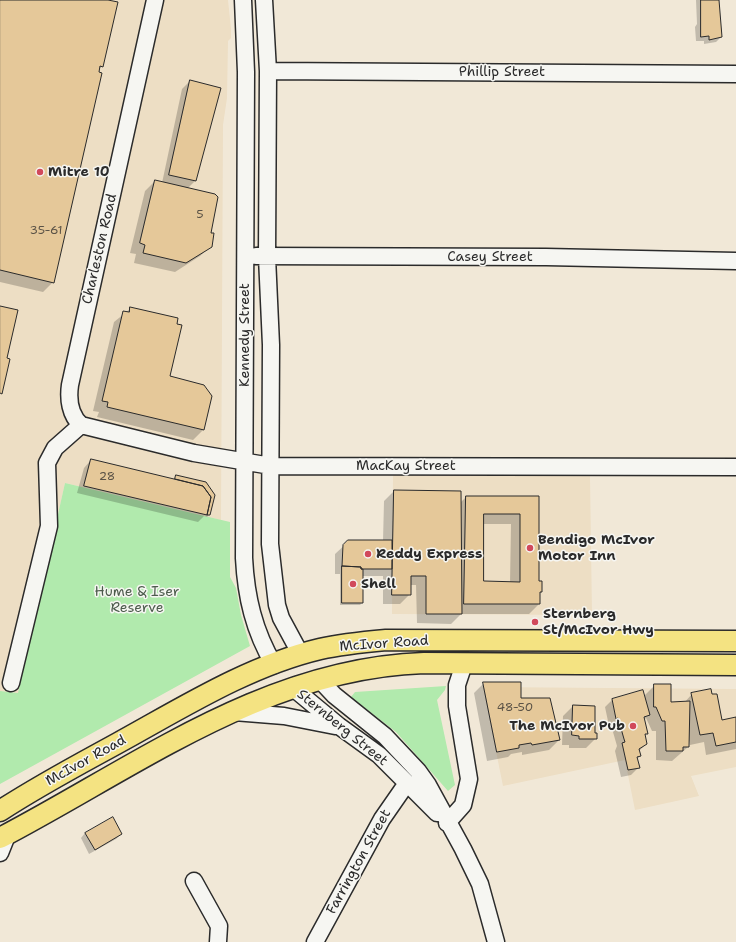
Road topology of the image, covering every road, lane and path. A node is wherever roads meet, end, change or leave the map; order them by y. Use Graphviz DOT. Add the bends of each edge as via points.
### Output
graph roads {
  1 [pos="156,0"];
  2 [pos="243,0"];
  3 [pos="264,0"];
  4 [pos="268,71"];
  5 [pos="736,74"];
  6 [pos="245,256"];
  7 [pos="267,257"];
  8 [pos="736,261"];
  9 [pos="81,425"];
  10 [pos="244,462"];
  11 [pos="270,466"];
  12 [pos="736,467"];
  13 [pos="733,638"];
  14 [pos="502,640"];
  15 [pos="301,655"];
  16 [pos="464,664"];
  17 [pos="582,664"];
  18 [pos="274,665"];
  19 [pos="736,665"];
  20 [pos="319,680"];
  21 [pos="11,683"];
  22 [pos="292,687"];
  23 [pos="231,712"];
  24 [pos="339,726"];
  25 [pos="407,784"];
  26 [pos="0,811"];
  27 [pos="447,822"];
  28 [pos="4,835"];
  29 [pos="0,853"];
  30 [pos="194,881"];
  31 [pos="218,942"];
  32 [pos="315,942"];
  33 [pos="496,942"];
  1 -- 9 [label="street, Charleston Road" via="70,385 69,402"];
  2 -- 6 [label="street, Kennedy Street" via="246,72"];
  3 -- 4 [label="street, Kennedy Street"];
  4 -- 5 [label="street, Phillip Street"];
  4 -- 7 [label="street, Kennedy Street"];
  6 -- 7 [label="street, Casey Street"];
  6 -- 10 [label="street, Kennedy Street"];
  7 -- 8 [label="street, Casey Street" via="538,257"];
  7 -- 11 [label="street, Kennedy Street" via="271,345"];
  9 -- 10 [label="street, MacKay Street" via="194,453"];
  9 -- 21 [label="street" via="55,448 48,463 49,526"];
  10 -- 11 [label="street, MacKay Street"];
  10 -- 18 [label="street, Kennedy Street" via="244,558 248,599 260,638"];
  11 -- 12 [label="street, MacKay Street"];
  11 -- 15 [label="street, Kennedy Street" via="270,533 274,591 281,618"];
  13 -- 14 [label="main road, McIvor Road"];
  14 -- 15 [label="main road, McIvor Road" via="386,640 346,644"];
  14 -- 17 [label="main road" via="505,653 546,654"];
  15 -- 18 [label="main road, McIvor Road"];
  15 -- 20 [label="main road, Sternberg Street"];
  16 -- 17 [label="main road, McIvor Road"];
  16 -- 20 [label="main road, McIvor Road" via="385,666"];
  16 -- 27 [label="street" via="457,685 457,706 469,779 463,805"];
  17 -- 19 [label="main road, McIvor Road"];
  18 -- 22 [label="main road, Sternberg Street"];
  18 -- 26 [label="main road, McIvor Road" via="178,710"];
  20 -- 22 [label="main road, McIvor Road"];
  20 -- 27 [label="street, Sternberg Street" via="402,752 428,785"];
  22 -- 23 [label="main road, McIvor Road"];
  22 -- 24 [label="street, Sternberg Street"];
  23 -- 24 [label="street" via="296,718"];
  23 -- 28 [label="main road, McIvor Road"];
  24 -- 25 [label="street, Sternberg Street" via="379,755"];
  25 -- 27 [label="street, Sternberg Street"];
  25 -- 32 [label="street, Farrington Street" via="382,819"];
  27 -- 33 [label="street, Sternberg Street" via="480,884"];
  28 -- 29 [label="street"];
  30 -- 31 [label="street" via="219,926"];
}
